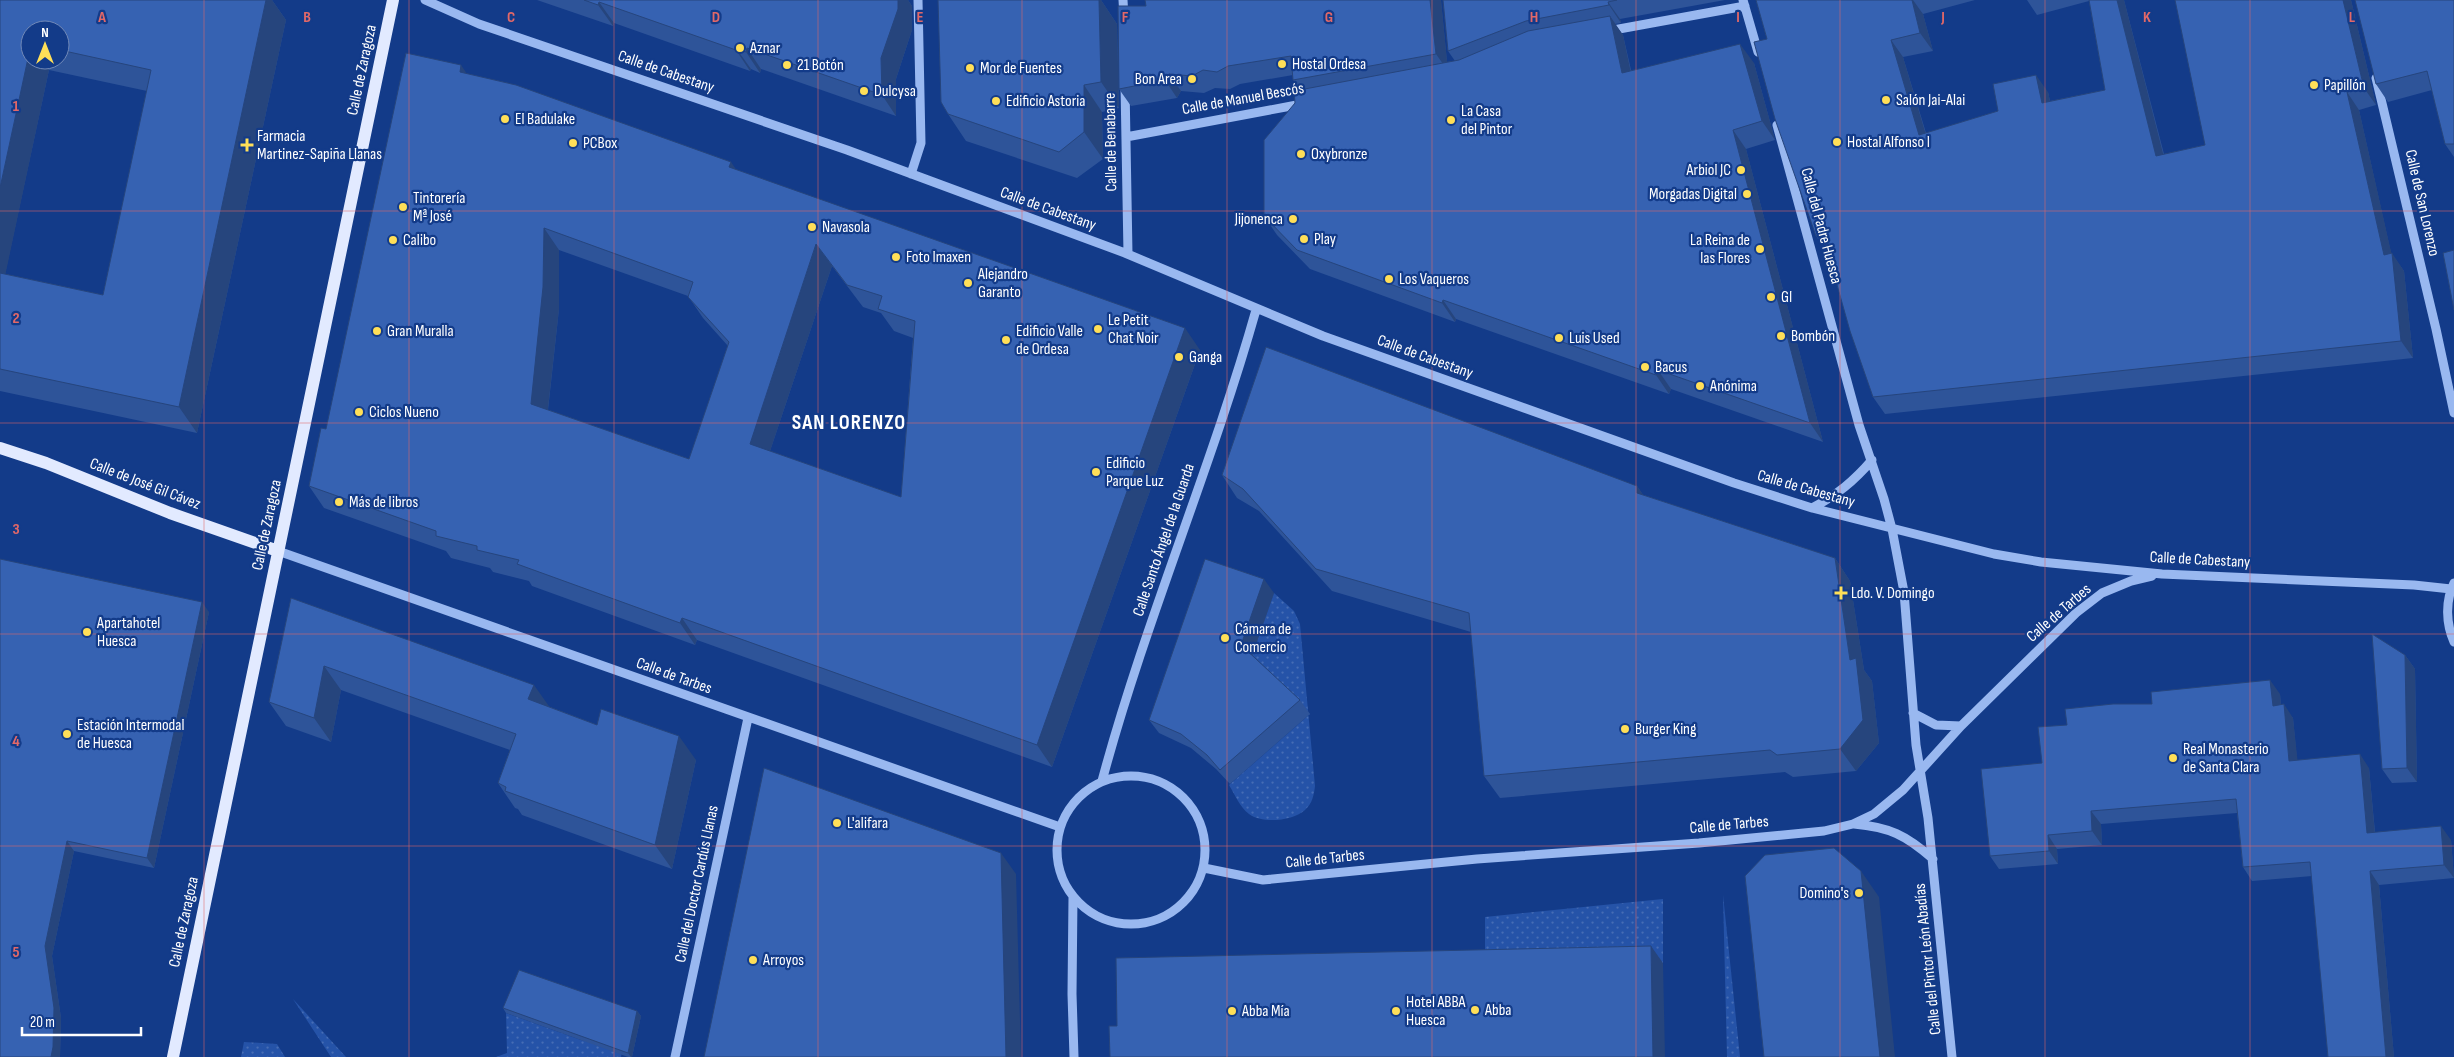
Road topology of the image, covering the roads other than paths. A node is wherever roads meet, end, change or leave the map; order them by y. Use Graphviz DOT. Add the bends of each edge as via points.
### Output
graph roads {
  1 [pos="393,0"];
  2 [pos="425,0"];
  3 [pos="918,0"];
  4 [pos="1123,0"];
  5 [pos="1744,3"];
  6 [pos="1124,28"];
  7 [pos="1596,33"];
  8 [pos="1761,63"];
  9 [pos="2373,66"];
  10 [pos="1125,74"];
  11 [pos="1309,102"];
  12 [pos="1774,111"];
  13 [pos="1126,137"];
  14 [pos="911,174"];
  15 [pos="1128,254"];
  16 [pos="1256,310"];
  17 [pos="2454,413"];
  18 [pos="0,448"];
  19 [pos="1872,460"];
  20 [pos="1812,508"];
  21 [pos="1892,529"];
  22 [pos="278,551"];
  23 [pos="2162,574"];
  24 [pos="2452,586"];
  25 [pos="2454,642"];
  26 [pos="1913,713"];
  27 [pos="748,718"];
  28 [pos="1961,726"];
  29 [pos="1921,770"];
  30 [pos="1102,781"];
  31 [pos="1853,824"];
  32 [pos="1060,827"];
  33 [pos="1932,859"];
  34 [pos="1204,868"];
  35 [pos="1073,897"];
  36 [pos="172,1057"];
  37 [pos="675,1057"];
  38 [pos="1074,1057"];
  39 [pos="1952,1057"];
  1 -- 22 [label="main road, Calle de Zaragoza"];
  2 -- 14 [label="street, Calle de Cabestany" via="479,24"];
  3 -- 14 [label="street" via="921,143"];
  4 -- 6 [label="street"];
  5 -- 7 [label="street"];
  5 -- 8 [label="street"];
  9 -- 17 [label="street, Calle de San Lorenzo"];
  10 -- 13 [label="street, Calle de Benabarre"];
  11 -- 13 [label="street, Calle de Manuel Bescós"];
  12 -- 19 [label="street, Calle del Padre Huesca" via="1859,425"];
  13 -- 15 [label="street, Calle de Benabarre"];
  14 -- 15 [label="street, Calle de Cabestany"];
  15 -- 16 [label="street, Calle de Cabestany"];
  16 -- 20 [label="street, Calle de Cabestany" via="1725,480"];
  16 -- 30 [label="street, Calle Santo Ángel de la Guarda" via="1238,373 1122,705"];
  18 -- 22 [label="main road, Calle de José Gil Cávez"];
  19 -- 20 [label="street" via="1836,496"];
  19 -- 21 [label="street, Calle del Padre Huesca"];
  20 -- 21 [label="street, Calle de Cabestany"];
  21 -- 23 [label="street, Calle de Cabestany" via="2041,562"];
  21 -- 26 [label="street, Calle del Pintor León Abadías" via="1904,592"];
  22 -- 27 [label="street, Calle de Tarbes"];
  22 -- 36 [label="main road, Calle de Zaragoza"];
  23 -- 24 [label="street, Calle de Cabestany"];
  23 -- 28 [label="street, Calle de Tarbes" via="2131,581 2102,593"];
  24 -- 25 [label="street" via="2447,611"];
  26 -- 28 [label="street" via="1936,725"];
  26 -- 29 [label="street, Calle del Pintor León Abadías"];
  27 -- 32 [label="street, Calle de Tarbes"];
  27 -- 37 [label="street, Calle del Doctor Cardús Llanas"];
  28 -- 29 [label="street, Calle de Tarbes"];
  29 -- 31 [label="street, Calle de Tarbes" via="1874,814"];
  29 -- 33 [label="street, Calle del Pintor León Abadías"];
  30 -- 32 [label="street" via="1076,799"];
  30 -- 34 [label="street" via="1142,776 1163,782 1180,793 1194,808 1202,827 1206,847"];
  31 -- 33 [label="street, Calle del Pintor León Abadías" via="1897,832"];
  31 -- 34 [label="street, Calle de Tarbes" via="1824,831 1699,843 1476,859 1263,880"];
  32 -- 35 [label="street" via="1056,856"];
  33 -- 39 [label="street, Calle del Pintor León Abadías"];
  34 -- 35 [label="street" via="1197,886 1185,901 1170,914 1150,922 1129,924 1108,920 1089,911"];
  35 -- 38 [label="street"];
}
